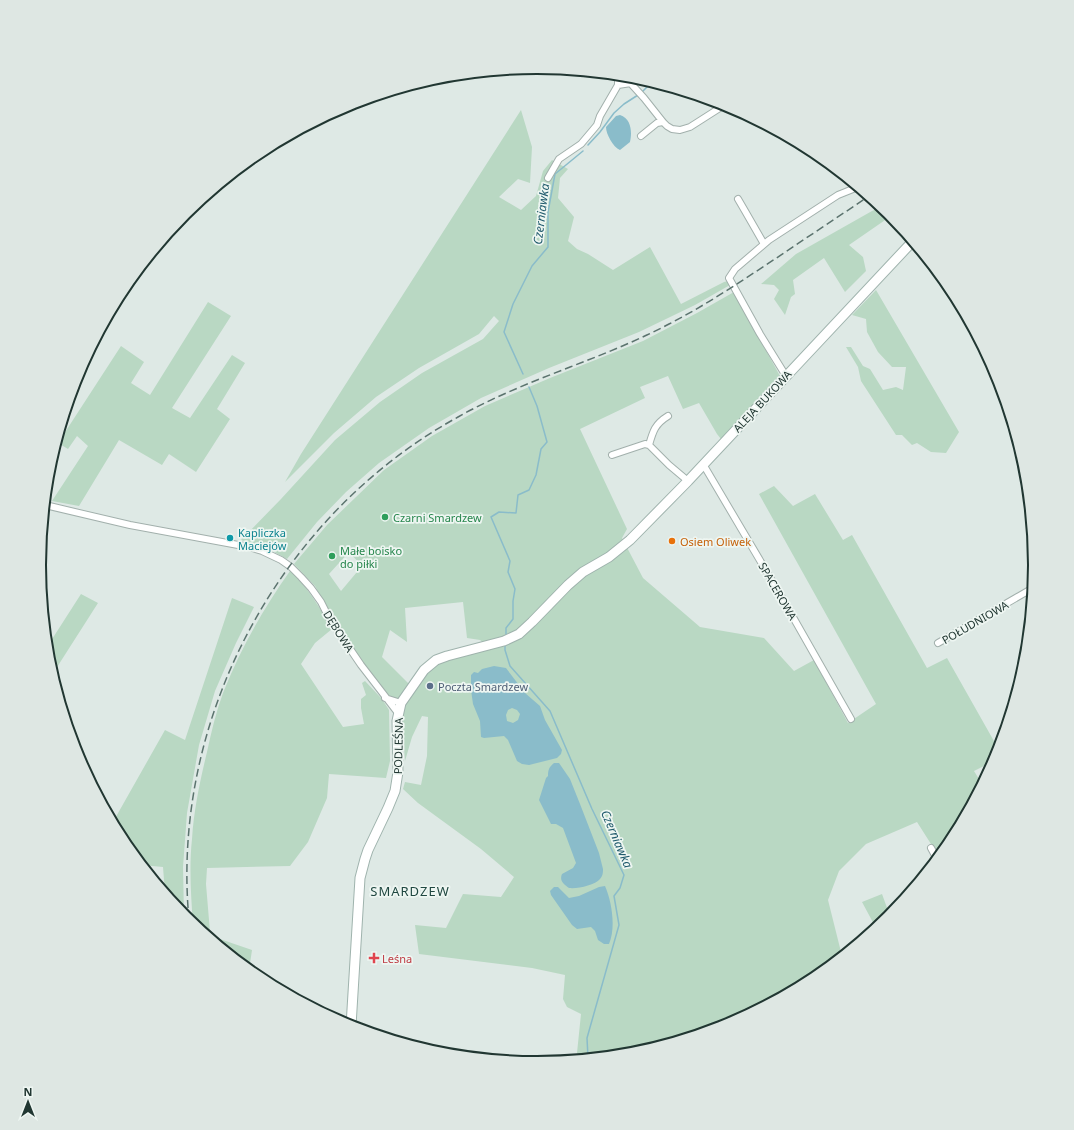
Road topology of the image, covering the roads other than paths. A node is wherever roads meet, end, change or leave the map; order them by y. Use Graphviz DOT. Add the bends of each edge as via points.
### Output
graph roads {
  1 [pos="618,81"];
  2 [pos="631,83"];
  3 [pos="618,85"];
  4 [pos="719,109"];
  5 [pos="662,122"];
  6 [pos="641,136"];
  7 [pos="548,178"];
  8 [pos="853,189"];
  9 [pos="738,199"];
  10 [pos="764,244"];
  11 [pos="909,245"];
  12 [pos="786,376"];
  13 [pos="668,416"];
  14 [pos="649,445"];
  15 [pos="612,455"];
  16 [pos="704,464"];
  17 [pos="688,480"];
  18 [pos="50,506"];
  19 [pos="609,557"];
  20 [pos="1027,591"];
  21 [pos="938,643"];
  22 [pos="385,698"];
  23 [pos="401,703"];
  24 [pos="398,713"];
  25 [pos="851,719"];
  26 [pos="931,848"];
  27 [pos="934,854"];
  28 [pos="351,1020"];
  1 -- 3 [label="street"];
  2 -- 3 [label="street"];
  2 -- 5 [label="street"];
  3 -- 7 [label="street" via="597,125 581,144 559,159"];
  4 -- 5 [label="street" via="690,127 680,130 672,129"];
  5 -- 6 [label="street"];
  8 -- 10 [label="street" via="838,195"];
  9 -- 10 [label="street"];
  10 -- 12 [label="street" via="735,269 729,278"];
  11 -- 12 [label="street, ALEJA BUKOWA"];
  12 -- 16 [label="street, ALEJA BUKOWA"];
  13 -- 14 [label="street" via="655,428"];
  14 -- 15 [label="street" via="644,444"];
  14 -- 17 [label="street"];
  16 -- 17 [label="street, ALEJA BUKOWA"];
  16 -- 25 [label="street, SPACEROWA"];
  17 -- 19 [label="street, ALEJA BUKOWA" via="640,531"];
  18 -- 22 [label="street, DĘBOWA" via="130,525 249,547 271,554 289,565 311,588 361,666"];
  19 -- 23 [label="street, PODLEŚNA" via="583,572 519,634 504,641 447,656 431,664 419,676"];
  20 -- 21 [label="street, POŁUDNIOWA"];
  22 -- 23 [label="street"];
  22 -- 24 [label="street, DĘBOWA"];
  23 -- 24 [label="street, PODLEŚNA"];
  24 -- 28 [label="street, PODLEŚNA" via="398,772 395,791 368,850 360,878"];
  26 -- 27 [label="street"];
}
